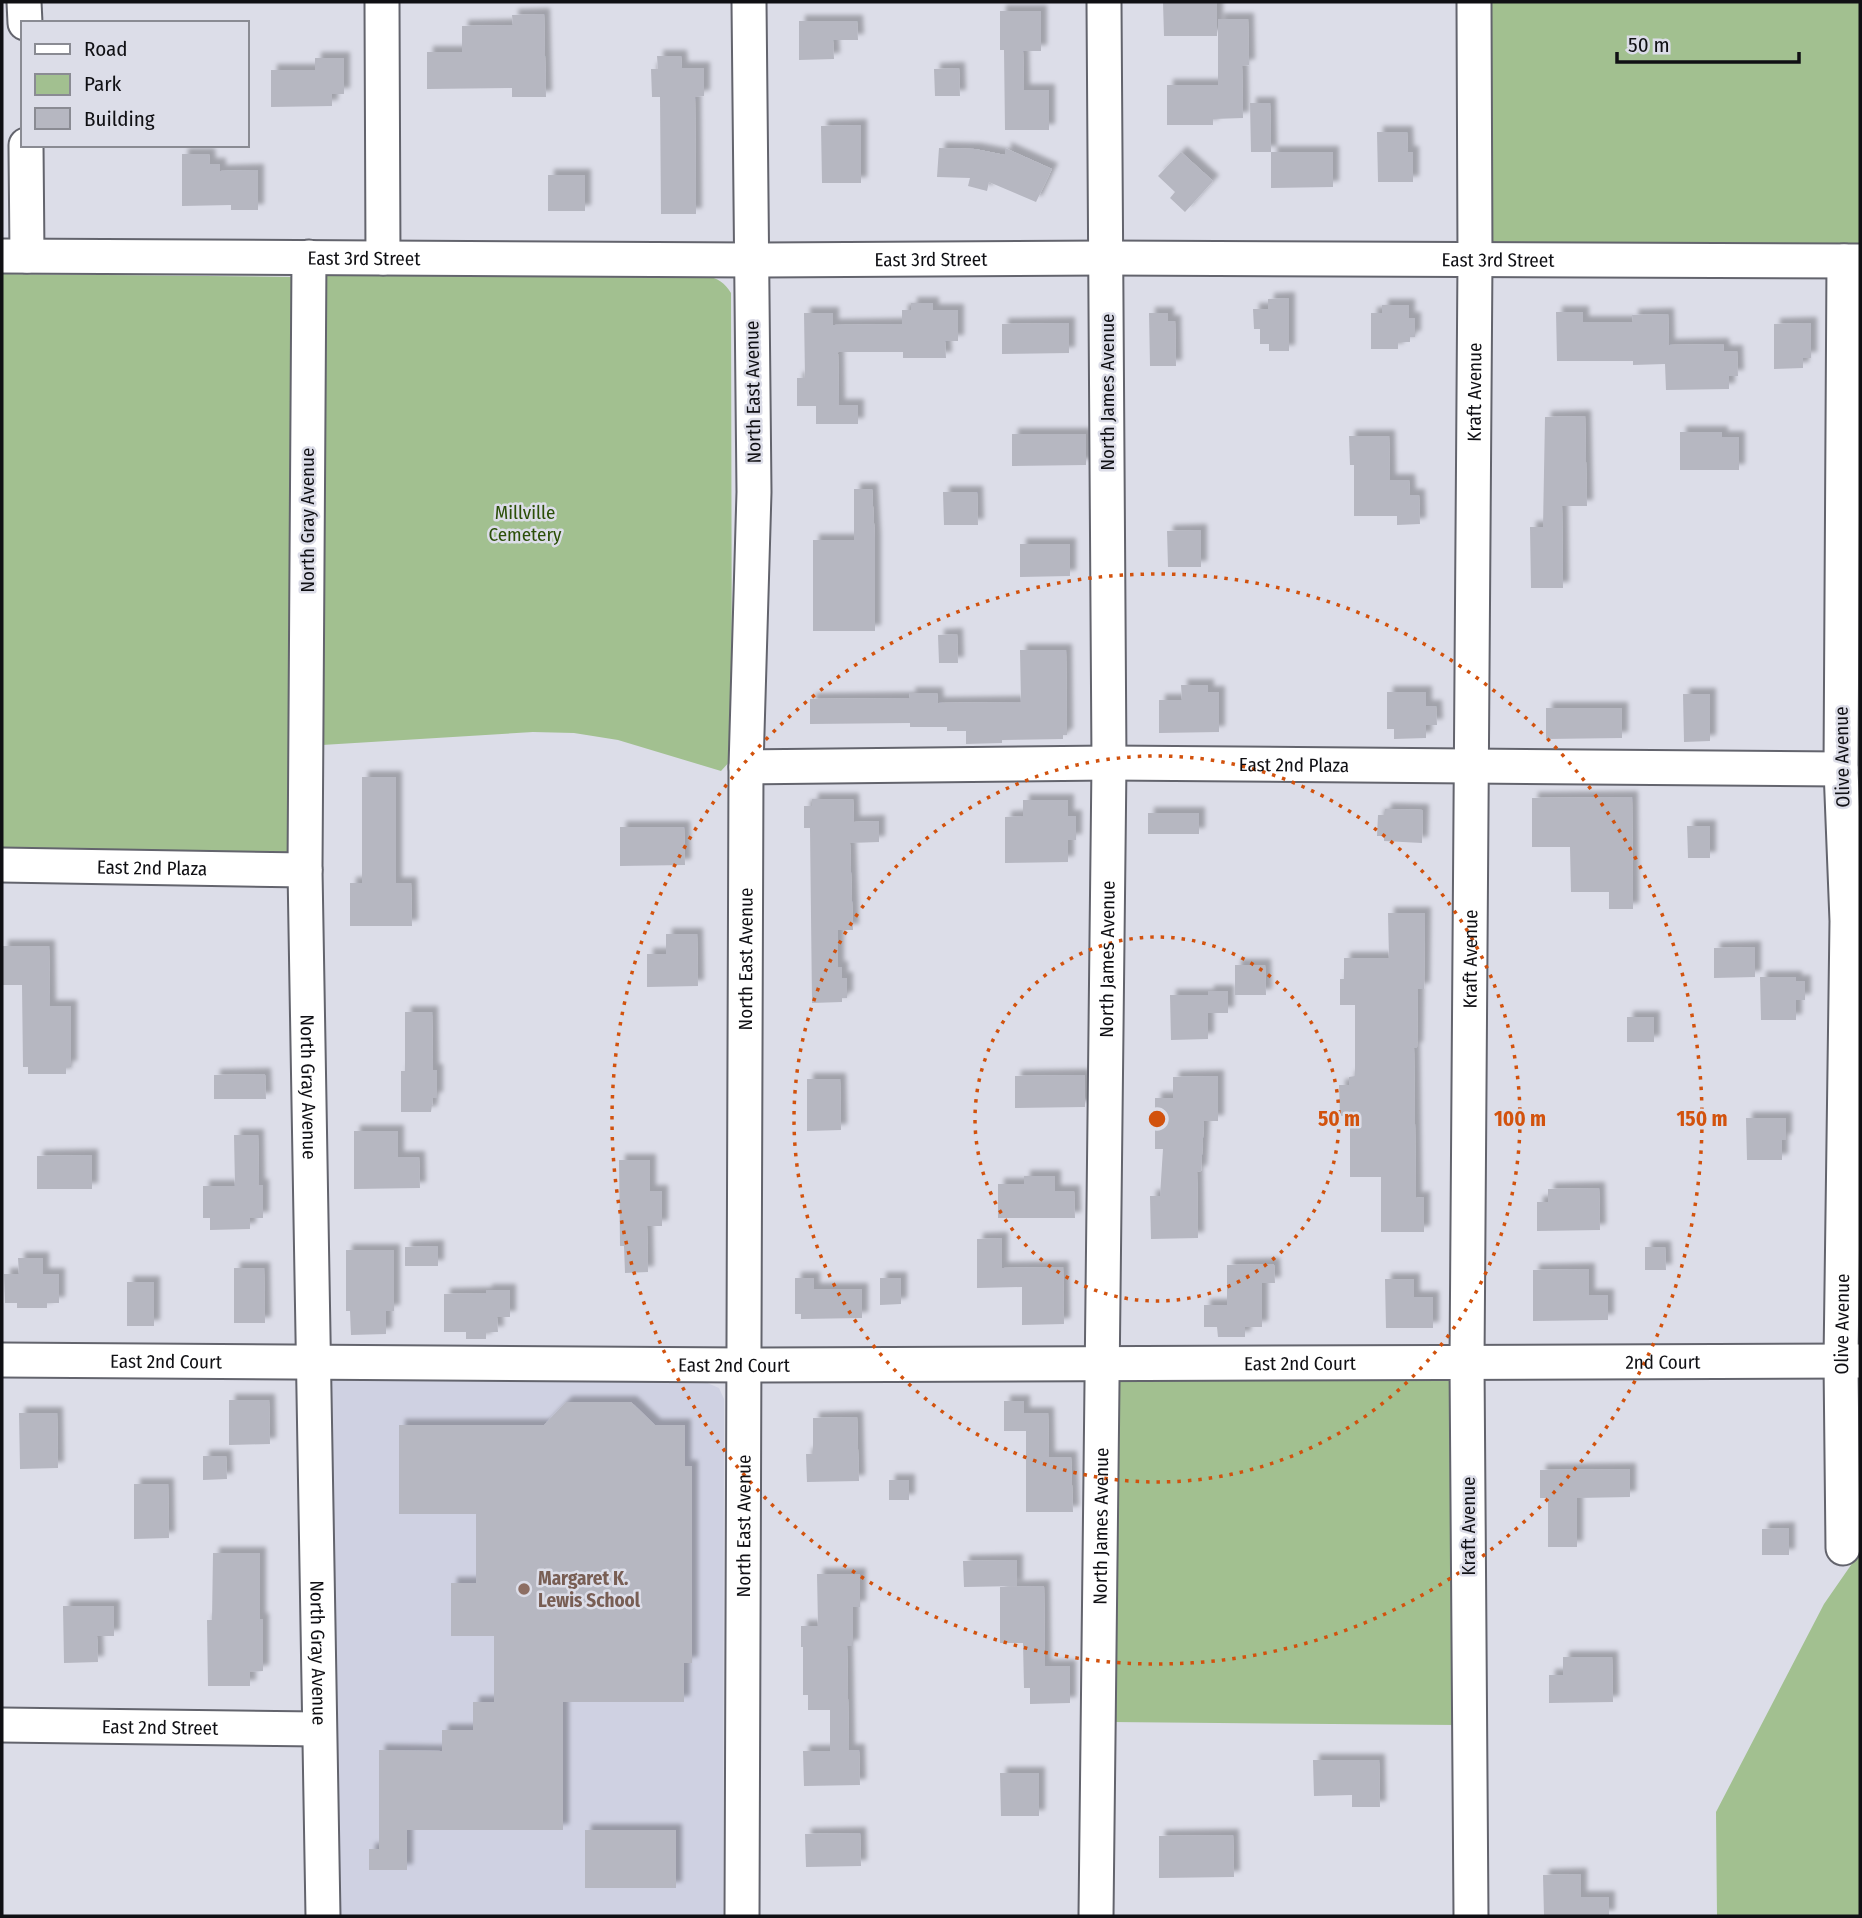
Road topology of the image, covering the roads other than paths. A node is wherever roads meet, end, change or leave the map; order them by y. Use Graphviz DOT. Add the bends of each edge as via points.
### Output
graph roads {
  1 [pos="24,2"];
  2 [pos="382,2"];
  3 [pos="749,2"];
  4 [pos="1104,2"];
  5 [pos="1474,2"];
  6 [pos="24,21"];
  7 [pos="26,147"];
  8 [pos="15,256"];
  9 [pos="309,257"];
  10 [pos="383,258"];
  11 [pos="1106,258"];
  12 [pos="1475,259"];
  13 [pos="752,260"];
  14 [pos="1852,261"];
  15 [pos="1109,763"];
  16 [pos="1472,765"];
  17 [pos="746,767"];
  18 [pos="1841,769"];
  19 [pos="2,865"];
  20 [pos="305,870"];
  21 [pos="1853,922"];
  22 [pos="2,1360"];
  23 [pos="1850,1361"];
  24 [pos="314,1362"];
  25 [pos="1467,1363"];
  26 [pos="1104,1364"];
  27 [pos="743,1365"];
  28 [pos="1843,1548"];
  29 [pos="2,1725"];
  30 [pos="318,1729"];
  31 [pos="323,1916"];
  32 [pos="742,1916"];
  33 [pos="1096,1916"];
  34 [pos="1471,1916"];
  1 -- 6 [label="street"];
  2 -- 10 [label="street"];
  3 -- 13 [label="street, North East Avenue"];
  4 -- 11 [label="street, North James Avenue"];
  5 -- 12 [label="street, Kraft Avenue"];
  7 -- 8 [label="street"];
  8 -- 9 [label="street, East 3rd Street"];
  9 -- 10 [label="street, East 3rd Street"];
  9 -- 20 [label="street, North Gray Avenue"];
  10 -- 13 [label="street, East 3rd Street"];
  11 -- 12 [label="street, East 3rd Street"];
  11 -- 13 [label="street, East 3rd Street"];
  11 -- 15 [label="street, North James Avenue"];
  12 -- 14 [label="street, East 3rd Street"];
  12 -- 16 [label="street, Kraft Avenue"];
  13 -- 17 [label="street, North East Avenue" via="754,492"];
  14 -- 18 [label="street, Olive Avenue"];
  15 -- 16 [label="street, East 2nd Plaza"];
  15 -- 17 [label="street, East 2nd Plaza"];
  15 -- 26 [label="street, North James Avenue"];
  16 -- 18 [label="street, East 2nd Plaza"];
  16 -- 25 [label="street, Kraft Avenue"];
  17 -- 27 [label="street, North East Avenue"];
  18 -- 21 [label="street, Olive Avenue"];
  19 -- 20 [label="street, East 2nd Plaza"];
  20 -- 24 [label="street, North Gray Avenue"];
  21 -- 23 [label="street, Olive Avenue"];
  22 -- 24 [label="street, East 2nd Court"];
  23 -- 25 [label="street, 2nd Court"];
  23 -- 28 [label="street, Olive Avenue"];
  24 -- 27 [label="street, East 2nd Court"];
  24 -- 30 [label="street, North Gray Avenue"];
  25 -- 26 [label="street, East 2nd Court"];
  25 -- 34 [label="street, Kraft Avenue"];
  26 -- 27 [label="street, East 2nd Court"];
  26 -- 33 [label="street, North James Avenue"];
  27 -- 32 [label="street, North East Avenue"];
  29 -- 30 [label="street, East 2nd Street"];
  30 -- 31 [label="street, North Gray Avenue"];
}
